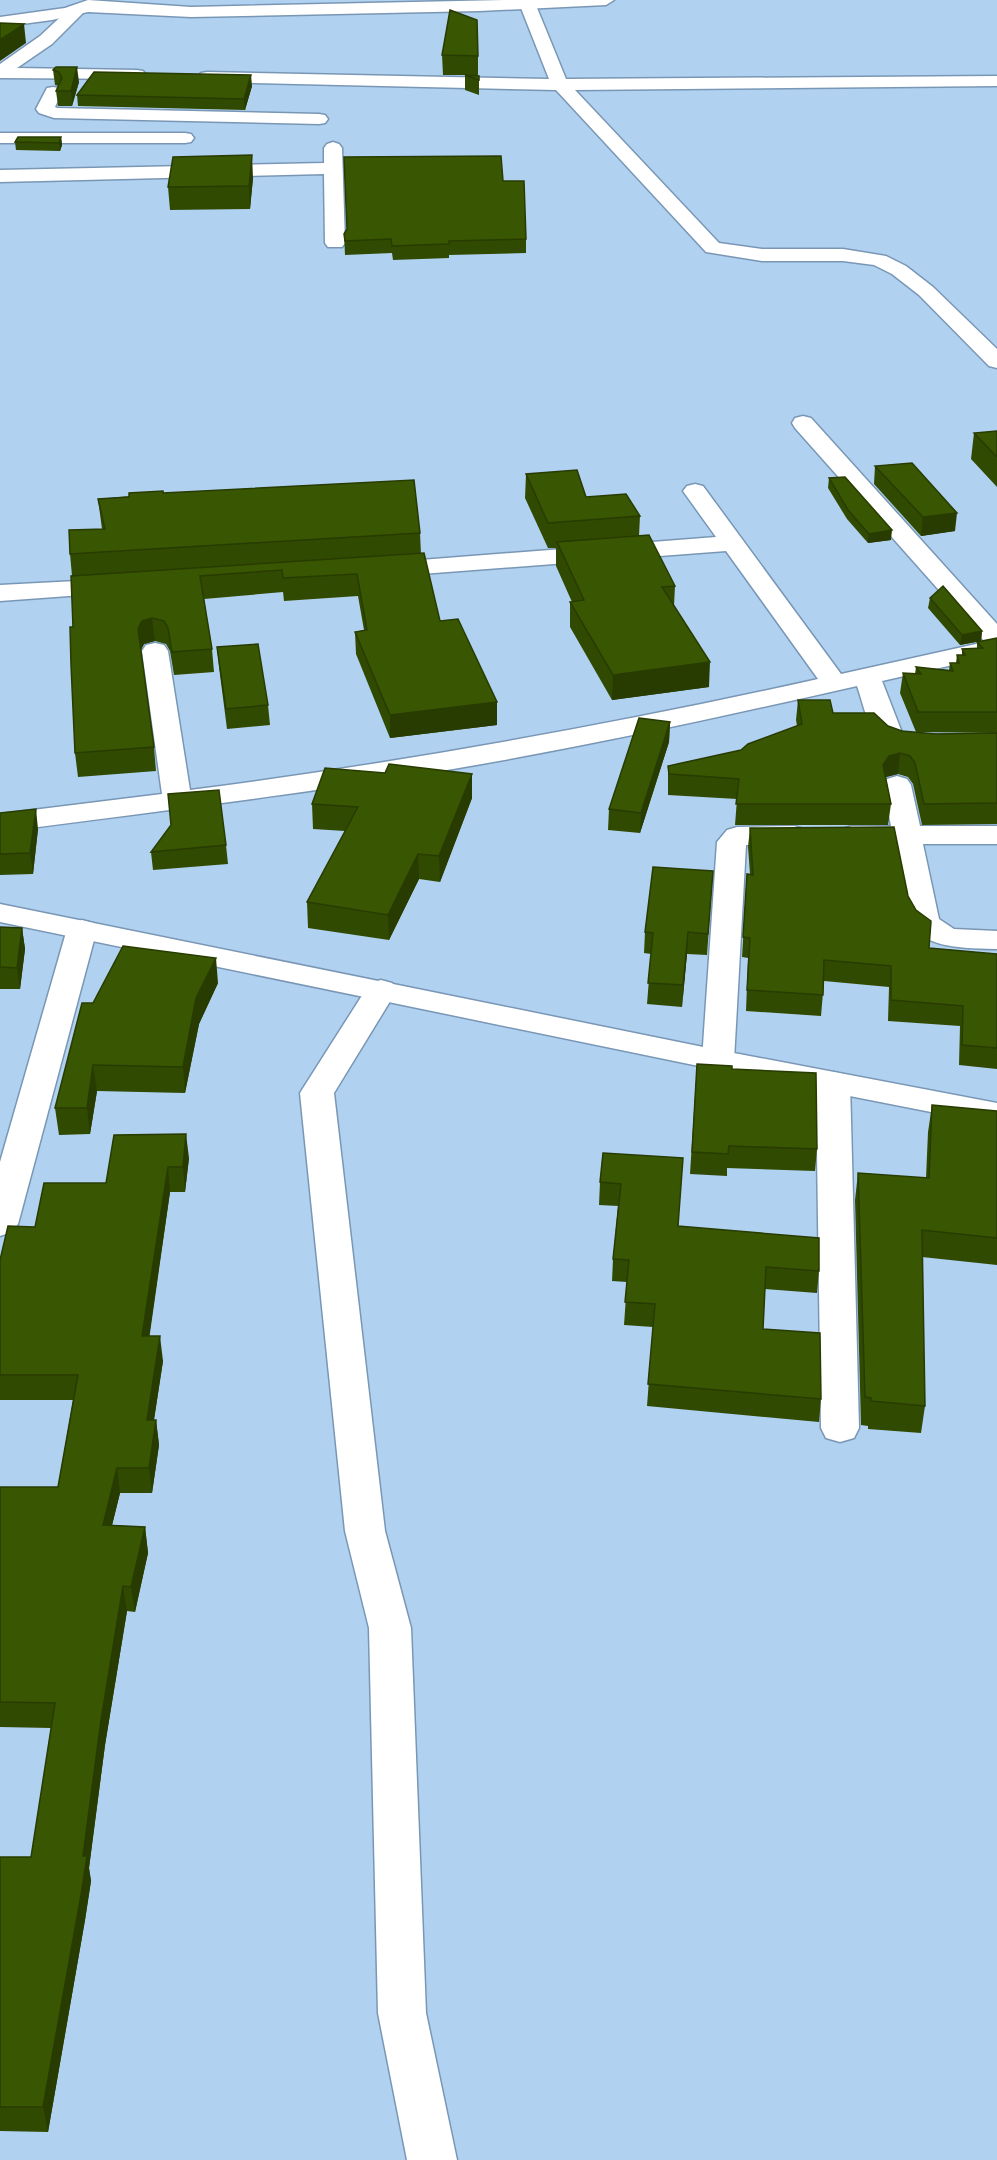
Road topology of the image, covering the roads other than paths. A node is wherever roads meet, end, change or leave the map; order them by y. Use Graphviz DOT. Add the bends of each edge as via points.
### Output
graph roads {
  1 [pos="283,0"];
  2 [pos="606,0"];
  3 [pos="480,3"];
  4 [pos="527,3"];
  5 [pos="89,6"];
  6 [pos="147,8"];
  7 [pos="0,22"];
  8 [pos="0,72"];
  9 [pos="158,76"];
  10 [pos="192,77"];
  11 [pos="997,81"];
  12 [pos="559,84"];
  13 [pos="32,92"];
  14 [pos="52,92"];
  15 [pos="76,93"];
  16 [pos="263,96"];
  17 [pos="345,97"];
  18 [pos="319,119"];
  19 [pos="0,138"];
  20 [pos="202,138"];
  21 [pos="333,148"];
  22 [pos="333,168"];
  23 [pos="0,176"];
  24 [pos="335,243"];
  25 [pos="997,361"];
  26 [pos="803,423"];
  27 [pos="695,491"];
  28 [pos="732,543"];
  29 [pos="354,571"];
  30 [pos="137,586"];
  31 [pos="0,593"];
  32 [pos="997,640"];
  33 [pos="997,647"];
  34 [pos="155,651"];
  35 [pos="867,676"];
  36 [pos="835,684"];
  37 [pos="997,742"];
  38 [pos="897,786"];
  39 [pos="177,800"];
  40 [pos="0,823"];
  41 [pos="908,835"];
  42 [pos="997,835"];
  43 [pos="0,913"];
  44 [pos="82,929"];
  45 [pos="997,940"];
  46 [pos="381,990"];
  47 [pos="718,1060"];
  48 [pos="833,1082"];
  49 [pos="997,1114"];
  50 [pos="0,1224"];
  51 [pos="840,1428"];
  52 [pos="432,2160"];
  1 -- 6 [label="street"];
  2 -- 4 [label="street"];
  3 -- 4 [label="street"];
  3 -- 6 [label="street" via="191,12"];
  4 -- 12 [label="street"];
  5 -- 6 [label="street"];
  5 -- 7 [label="street"];
  5 -- 8 [label="street"];
  8 -- 9 [label="street"];
  10 -- 12 [label="street"];
  11 -- 12 [label="street"];
  12 -- 25 [label="street" via="713,248 762,255 843,255 879,260 926,291"];
  13 -- 14 [label="street"];
  14 -- 15 [label="street"];
  14 -- 18 [label="street" via="45,110 54,113"];
  16 -- 17 [label="street"];
  19 -- 20 [label="street"];
  21 -- 22 [label="street"];
  22 -- 23 [label="street"];
  22 -- 24 [label="street"];
  26 -- 32 [label="street"];
  27 -- 28 [label="street"];
  28 -- 29 [label="street"];
  28 -- 36 [label="street"];
  30 -- 31 [label="street"];
  33 -- 35 [label="street"];
  34 -- 39 [label="street"];
  35 -- 36 [label="street"];
  35 -- 37 [label="street" via="888,733 895,740"];
  36 -- 39 [label="street" via="518,749"];
  38 -- 41 [label="street"];
  39 -- 40 [label="street"];
  41 -- 42 [label="street"];
  41 -- 45 [label="street" via="924,921 929,929 942,936"];
  41 -- 47 [label="street" via="736,837 732,842"];
  43 -- 44 [label="street"];
  44 -- 46 [label="street"];
  44 -- 50 [label="street"];
  46 -- 47 [label="street"];
  46 -- 52 [label="street" via="317,1093 365,1531 390,1628 402,2013"];
  47 -- 48 [label="street"];
  48 -- 49 [label="street"];
  48 -- 51 [label="street"];
}
